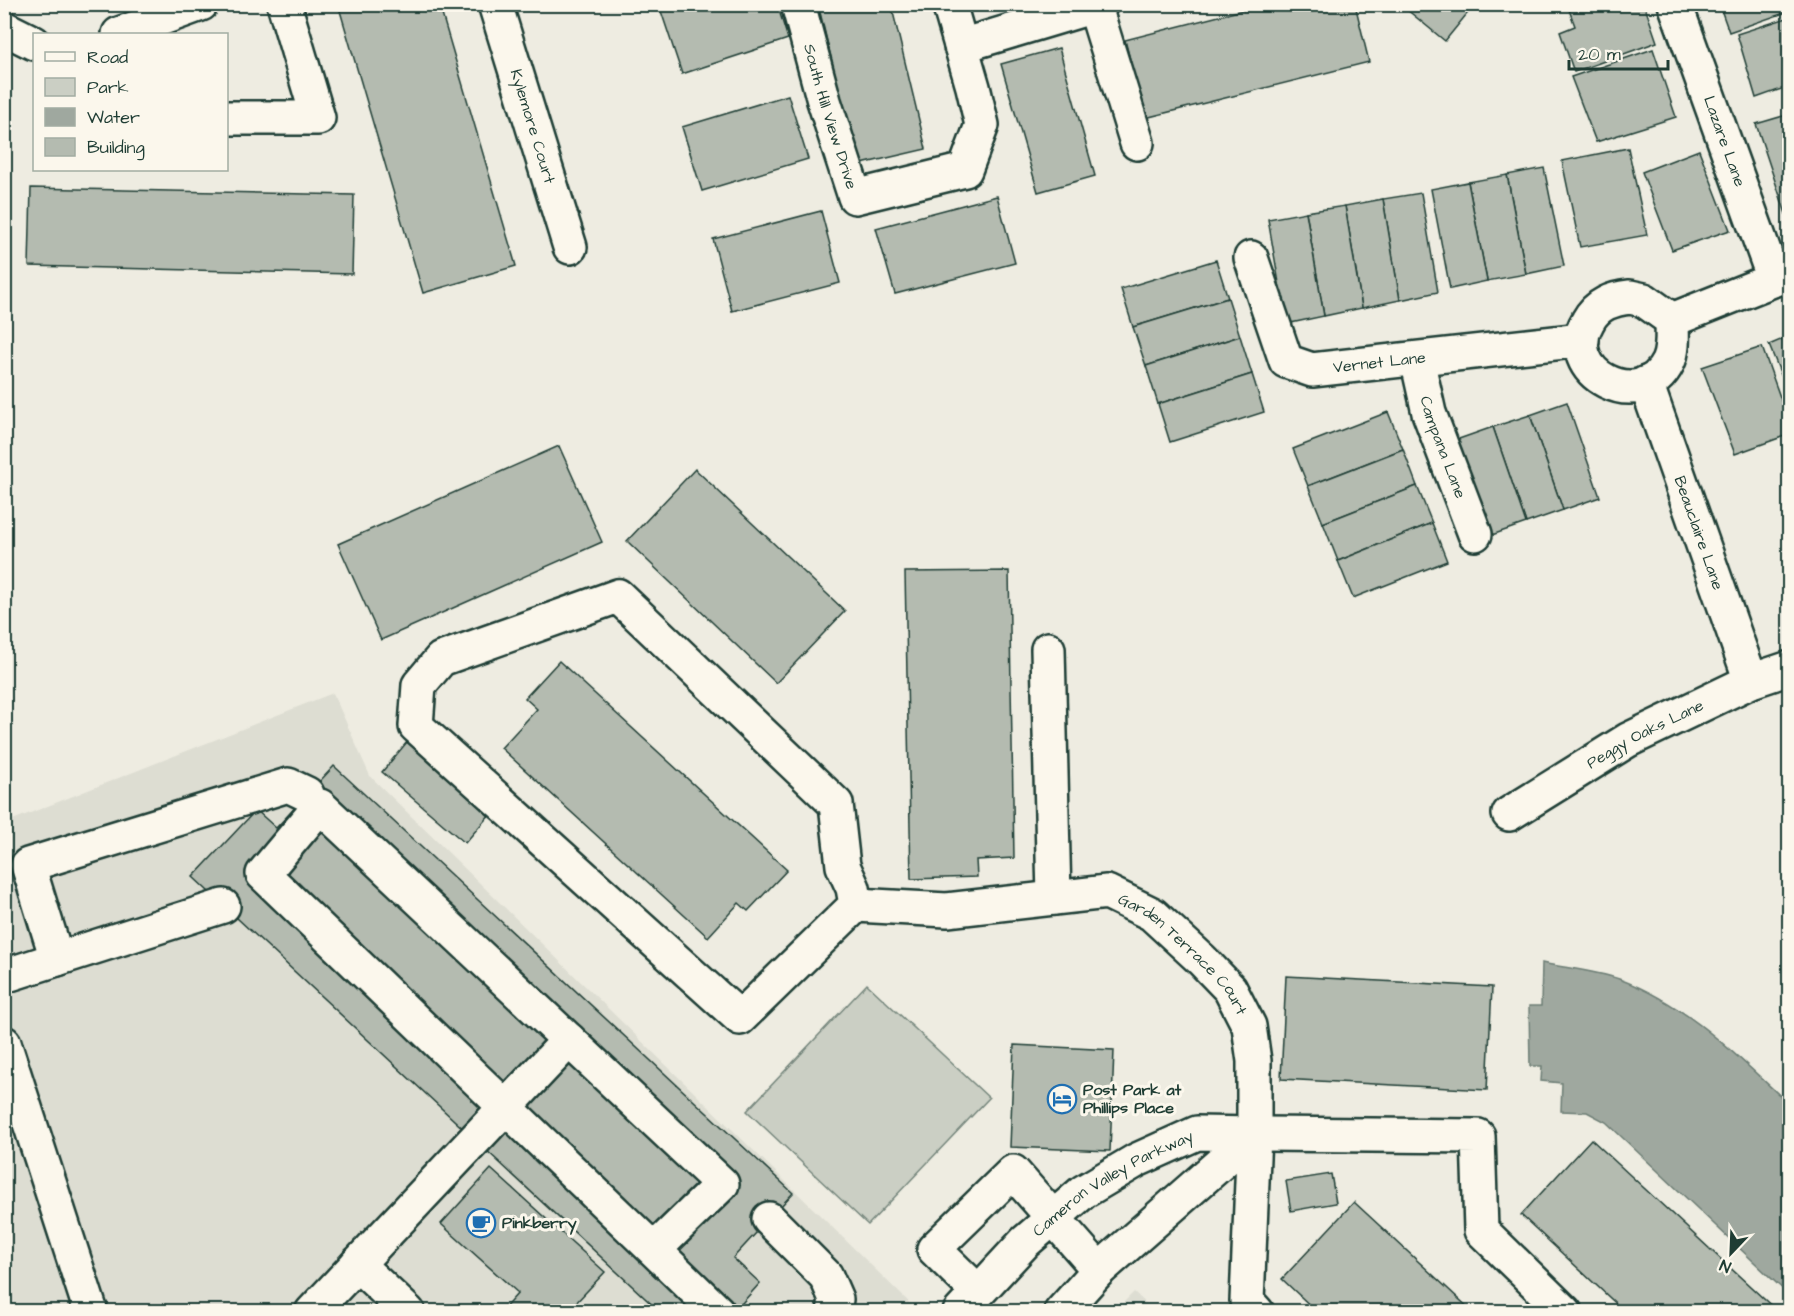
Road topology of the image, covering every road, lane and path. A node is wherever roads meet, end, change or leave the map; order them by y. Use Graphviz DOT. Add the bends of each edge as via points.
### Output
graph roads {
  1 [pos="201,4"];
  2 [pos="284,4"];
  3 [pos="495,4"];
  4 [pos="798,4"];
  5 [pos="949,4"];
  6 [pos="1675,4"];
  7 [pos="1096,5"];
  8 [pos="4,28"];
  9 [pos="122,33"];
  10 [pos="33,42"];
  11 [pos="961,46"];
  12 [pos="228,118"];
  13 [pos="1137,143"];
  14 [pos="570,248"];
  15 [pos="1251,258"];
  16 [pos="1782,276"];
  17 [pos="1672,320"];
  18 [pos="1582,340"];
  19 [pos="1416,358"];
  20 [pos="1646,383"];
  21 [pos="1475,534"];
  22 [pos="1048,649"];
  23 [pos="1790,668"];
  24 [pos="1751,681"];
  25 [pos="308,794"];
  26 [pos="1509,814"];
  27 [pos="1054,898"];
  28 [pos="856,904"];
  29 [pos="223,906"];
  30 [pos="57,959"];
  31 [pos="4,976"];
  32 [pos="568,1040"];
  33 [pos="4,1043"];
  34 [pos="506,1107"];
  35 [pos="1254,1134"];
  36 [pos="1053,1218"];
  37 [pos="769,1219"];
  38 [pos="654,1250"];
  39 [pos="357,1264"];
  40 [pos="1099,1270"];
  41 [pos="969,1302"];
  42 [pos="91,1311"];
  43 [pos="312,1311"];
  44 [pos="408,1311"];
  45 [pos="718,1311"];
  46 [pos="834,1311"];
  47 [pos="1061,1311"];
  48 [pos="1257,1311"];
  49 [pos="1565,1311"];
  1 -- 9 [label="street"];
  2 -- 12 [label="street" via="318,118"];
  3 -- 14 [label="street, Kylemore Court"];
  4 -- 11 [label="street, South Hill View Drive" via="855,197 965,170 982,125"];
  5 -- 11 [label="street, South Hill View Drive"];
  6 -- 16 [label="street, Lazare Lane"];
  7 -- 11 [label="street"];
  7 -- 13 [label="street"];
  8 -- 10 [label="street"];
  15 -- 19 [label="street, Vernet Lane" via="1286,361 1312,370"];
  16 -- 17 [label="street"];
  17 -- 18 [label="street" via="1644,300 1616,298 1592,313"];
  17 -- 20 [label="street" via="1668,362"];
  18 -- 19 [label="street, Vernet Lane"];
  18 -- 20 [label="street" via="1590,369 1601,380 1616,386"];
  19 -- 21 [label="street, Campana Lane" via="1429,413"];
  20 -- 24 [label="street, Beauclaire Lane"];
  22 -- 27 [label="street"];
  23 -- 24 [label="street, Peggy Oaks Lane"];
  24 -- 26 [label="street, Peggy Oaks Lane" via="1628,740"];
  25 -- 30 [label="street" via="288,785 28,865"];
  27 -- 28 [label="street, Garden Terrace Court" via="947,910"];
  27 -- 35 [label="street, Garden Terrace Court" via="1107,892 1152,914 1230,989 1249,1026 1254,1061"];
  28 -- 28 [label="street" via="843,866 836,804 618,596 441,659 419,685 416,726 740,1018"];
  29 -- 30 [label="street"];
  30 -- 31 [label="street"];
  32 -- 34 [label="street"];
  32 -- 34 [label="street" via="320,806 263,874"];
  32 -- 38 [label="street" via="722,1184"];
  33 -- 42 [label="street"];
  34 -- 38 [label="street"];
  34 -- 39 [label="street"];
  35 -- 36 [label="street, Cameron Valley Parkway" via="1197,1133 1083,1192"];
  35 -- 40 [label="street"];
  35 -- 48 [label="street, Garden Terrace Court" via="1246,1301"];
  35 -- 49 [label="street, Cameron Valley Parkway" via="1478,1136 1481,1230"];
  36 -- 40 [label="street"];
  36 -- 41 [label="street, Cameron Valley Parkway"];
  36 -- 41 [label="street" via="1013,1172 941,1242 934,1250"];
  37 -- 46 [label="street" via="826,1276 836,1299"];
  38 -- 45 [label="street"];
  39 -- 43 [label="street"];
  39 -- 44 [label="street"];
  40 -- 47 [label="street"];
}
